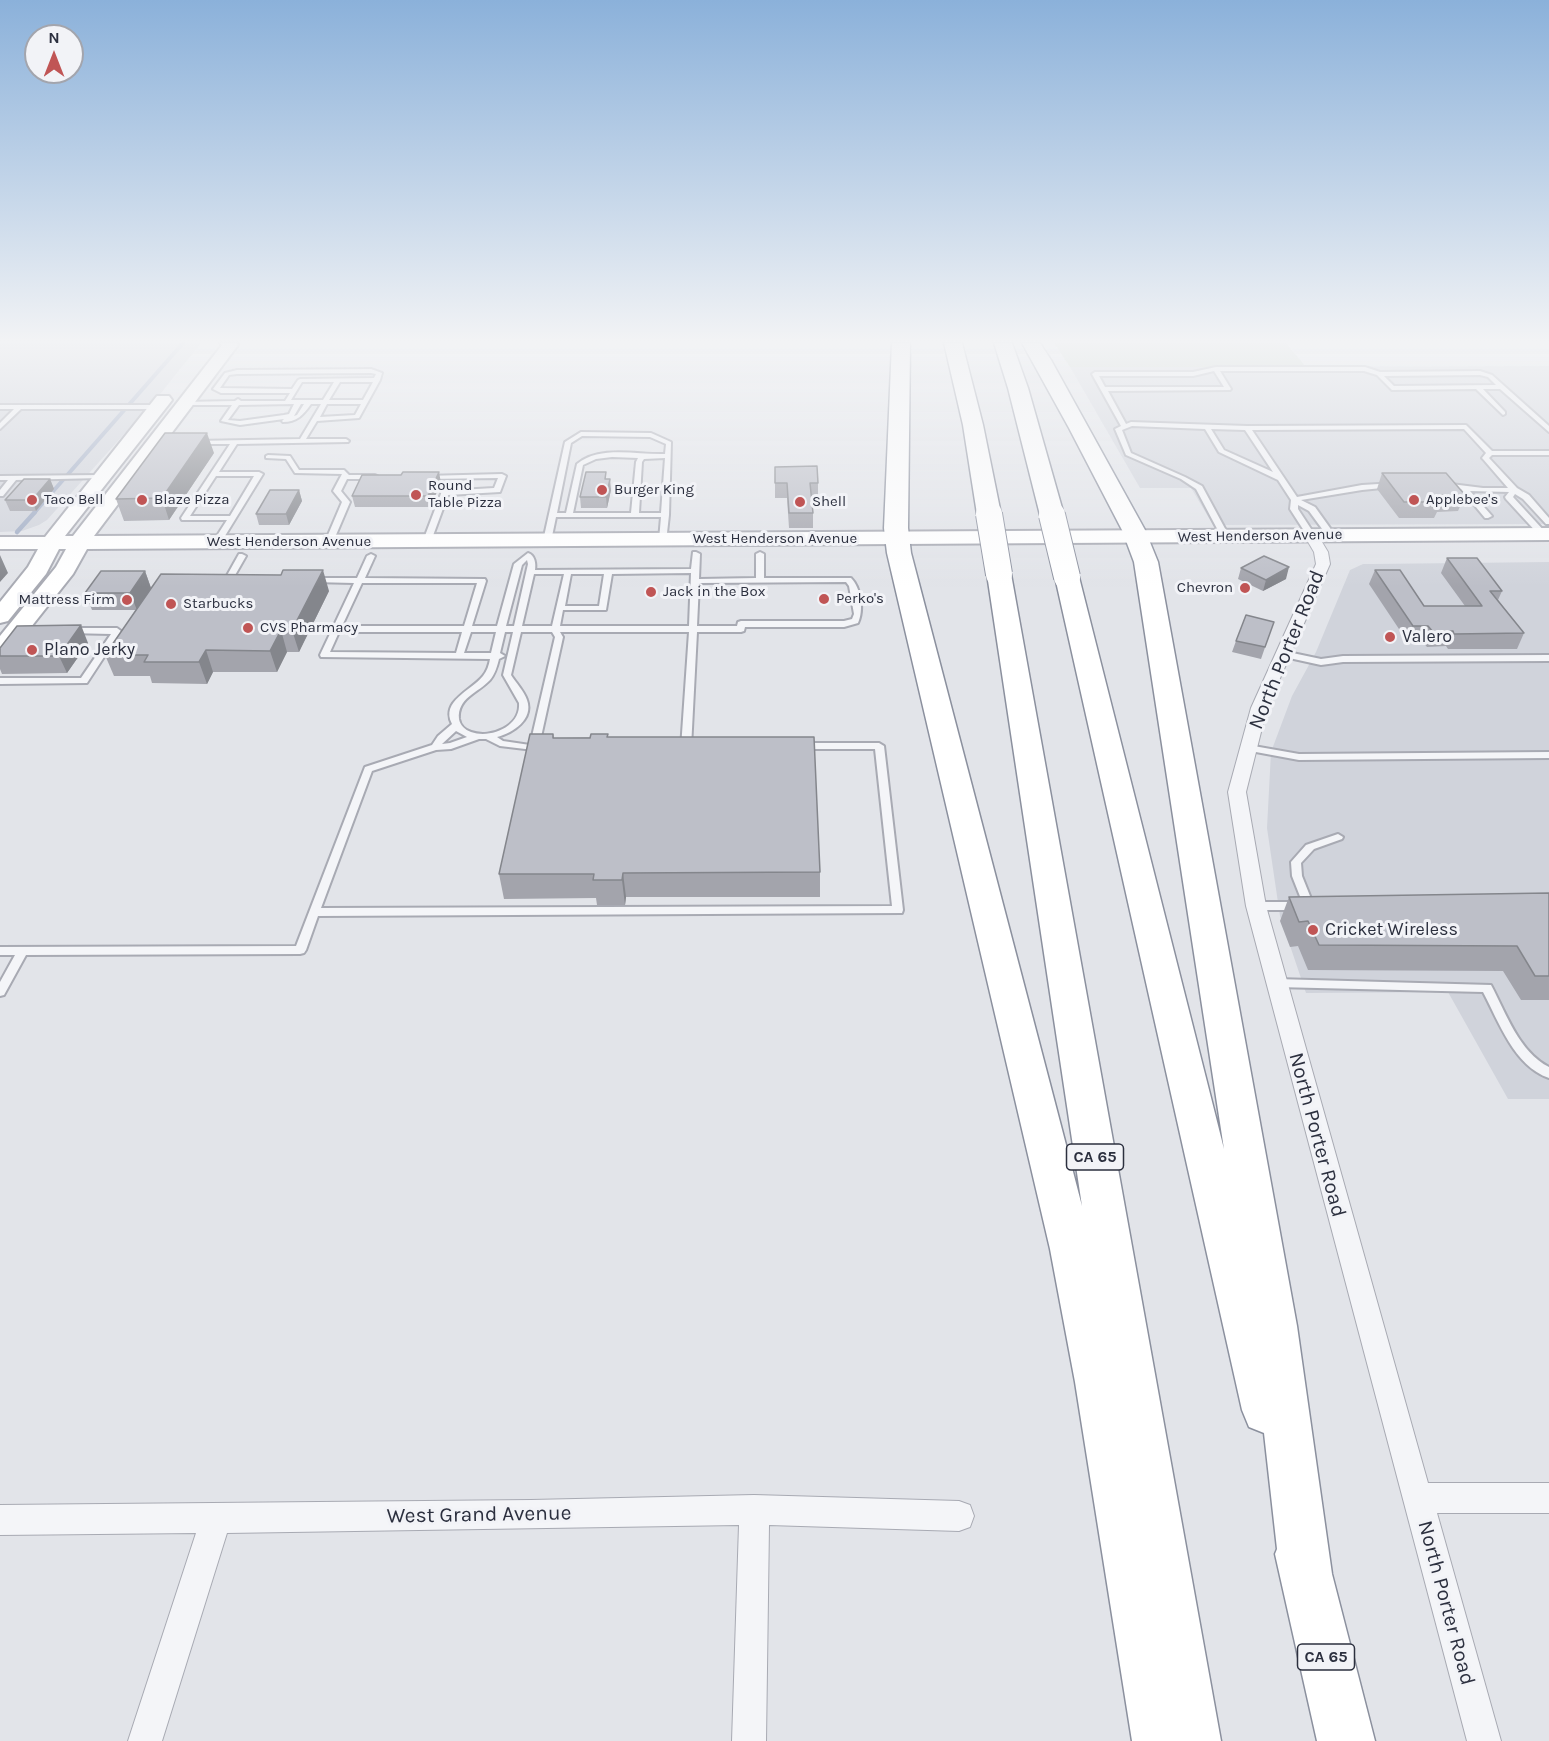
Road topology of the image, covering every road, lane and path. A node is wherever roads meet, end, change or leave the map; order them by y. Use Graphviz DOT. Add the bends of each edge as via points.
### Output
graph roads {
  1 [pos="143,424"];
  2 [pos="168,424"];
  3 [pos="312,424"];
  4 [pos="899,424"];
  5 [pos="974,424"];
  6 [pos="1028,424"];
  7 [pos="1079,424"];
  8 [pos="1124,426"];
  9 [pos="1207,427"];
  10 [pos="1247,428"];
  11 [pos="302,441"];
  12 [pos="346,441"];
  13 [pos="189,442"];
  14 [pos="235,442"];
  15 [pos="1490,453"];
  16 [pos="1549,453"];
  17 [pos="647,456"];
  18 [pos="668,456"];
  19 [pos="268,457"];
  20 [pos="213,474"];
  21 [pos="99,477"];
  22 [pos="345,477"];
  23 [pos="378,477"];
  24 [pos="412,477"];
  25 [pos="0,478"];
  26 [pos="14,478"];
  27 [pos="1281,479"];
  28 [pos="1404,485"];
  29 [pos="1432,485"];
  30 [pos="1463,487"];
  31 [pos="1514,490"];
  32 [pos="0,494"];
  33 [pos="1295,500"];
  34 [pos="553,515"];
  35 [pos="569,515"];
  36 [pos="635,515"];
  37 [pos="665,515"];
  38 [pos="1488,516"];
  39 [pos="232,518"];
  40 [pos="1225,536"];
  41 [pos="1548,537"];
  42 [pos="663,540"];
  43 [pos="427,541"];
  44 [pos="474,541"];
  45 [pos="548,541"];
  46 [pos="1321,541"];
  47 [pos="218,542"];
  48 [pos="0,543"];
  49 [pos="1140,545"];
  50 [pos="897,546"];
  51 [pos="326,549"];
  52 [pos="47,550"];
  53 [pos="76,550"];
  54 [pos="760,554"];
  55 [pos="243,556"];
  56 [pos="371,556"];
  57 [pos="0,558"];
  58 [pos="529,563"];
  59 [pos="695,563"];
  60 [pos="568,572"];
  61 [pos="608,572"];
  62 [pos="253,579"];
  63 [pos="300,580"];
  64 [pos="359,580"];
  65 [pos="760,580"];
  66 [pos="694,581"];
  67 [pos="560,608"];
  68 [pos="14,626"];
  69 [pos="336,629"];
  70 [pos="693,629"];
  71 [pos="467,630"];
  72 [pos="501,630"];
  73 [pos="517,630"];
  74 [pos="555,630"];
  75 [pos="60,631"];
  76 [pos="0,651"];
  77 [pos="1283,654"];
  78 [pos="459,656"];
  79 [pos="494,656"];
  80 [pos="511,656"];
  81 [pos="1549,658"];
  82 [pos="0,681"];
  83 [pos="457,726"];
  84 [pos="488,736"];
  85 [pos="476,737"];
  86 [pos="435,747"];
  87 [pos="697,747"];
  88 [pos="792,747"];
  89 [pos="1248,748"];
  90 [pos="533,749"];
  91 [pos="554,749"];
  92 [pos="1549,755"];
  93 [pos="1338,837"];
  94 [pos="1256,906"];
  95 [pos="314,912"];
  96 [pos="0,951"];
  97 [pos="23,951"];
  98 [pos="1276,983"];
  99 [pos="0,992"];
  100 [pos="1549,1073"];
  101 [pos="1416,1498"];
  102 [pos="1549,1498"];
  103 [pos="754,1510"];
  104 [pos="959,1516"];
  105 [pos="216,1519"];
  106 [pos="0,1520"];
  107 [pos="1306,1574"];
  108 [pos="145,1741"];
  109 [pos="749,1741"];
  110 [pos="1161,1741"];
  111 [pos="1192,1741"];
  112 [pos="1346,1741"];
  113 [pos="1484,1741"];
  1 -- 21 [label="main road"];
  2 -- 53 [label="main road" via="160,442"];
  3 -- 11 [label="lane"];
  4 -- 50 [label="highway"];
  5 -- 111 [label="highway, CA 65, bridge"];
  6 -- 107 [label="highway, CA 65, bridge"];
  7 -- 49 [label="highway"];
  8 -- 9 [label="lane"];
  8 -- 40 [label="lane" via="1118,429 1128,454 1200,488"];
  9 -- 10 [label="lane"];
  9 -- 27 [label="lane" via="1221,451"];
  10 -- 15 [label="lane" via="1466,427"];
  10 -- 27 [label="lane"];
  11 -- 12 [label="lane"];
  11 -- 14 [label="lane"];
  13 -- 14 [label="lane"];
  14 -- 20 [label="lane"];
  15 -- 16 [label="lane"];
  15 -- 31 [label="lane" via="1485,458"];
  17 -- 18 [label="lane"];
  17 -- 35 [label="lane" via="600,456 580,464"];
  17 -- 36 [label="lane" via="639,462"];
  18 -- 34 [label="lane" via="669,443 651,435 573,437 568,442"];
  18 -- 37 [label="lane"];
  19 -- 22 [label="lane" via="288,457 297,472 344,472"];
  20 -- 39 [label="lane" via="259,474"];
  20 -- 39 [label="lane" via="185,518"];
  21 -- 26 [label="lane"];
  21 -- 52 [label="main road"];
  22 -- 23 [label="lane"];
  22 -- 51 [label="lane" via="337,490 346,502"];
  24 -- 43 [label="lane" via="501,476 497,490 445,492"];
  25 -- 26 [label="lane"];
  26 -- 32 [label="lane"];
  27 -- 33 [label="lane"];
  28 -- 33 [label="lane" via="1365,485"];
  29 -- 30 [label="lane"];
  30 -- 31 [label="lane"];
  30 -- 38 [label="lane"];
  31 -- 41 [label="lane" via="1526,497"];
  31 -- 41 [label="lane" via="1509,497"];
  33 -- 46 [label="lane" via="1294,509"];
  33 -- 46 [label="lane" via="1312,509"];
  34 -- 35 [label="lane"];
  34 -- 45 [label="lane"];
  35 -- 36 [label="lane"];
  36 -- 37 [label="lane"];
  37 -- 42 [label="lane"];
  39 -- 47 [label="lane"];
  40 -- 46 [label="main road, West Henderson Avenue"];
  40 -- 49 [label="main road, West Henderson Avenue"];
  41 -- 46 [label="main road, West Henderson Avenue"];
  41 -- 46 [label="main road, West Henderson Avenue" via="1387,552"];
  42 -- 45 [label="main road, West Henderson Avenue"];
  42 -- 50 [label="main road, West Henderson Avenue"];
  42 -- 58 [label="main road" via="649,546 547,547 533,550"];
  43 -- 44 [label="main road, West Henderson Avenue"];
  43 -- 51 [label="main road, West Henderson Avenue"];
  44 -- 45 [label="main road, West Henderson Avenue"];
  44 -- 51 [label="main road" via="461,547"];
  46 -- 49 [label="main road, West Henderson Avenue"];
  46 -- 77 [label="street, North Porter Road" via="1323,564"];
  47 -- 51 [label="main road, West Henderson Avenue"];
  47 -- 53 [label="main road, West Henderson Avenue"];
  48 -- 52 [label="main road, West Henderson Avenue"];
  49 -- 50 [label="main road, West Henderson Avenue"];
  49 -- 107 [label="highway" via="1274,1326"];
  50 -- 54 [label="main road, West Henderson Avenue"];
  50 -- 110 [label="highway" via="1072,1249"];
  51 -- 55 [label="main road, West Henderson Avenue"];
  51 -- 56 [label="main road, West Henderson Avenue"];
  52 -- 53 [label="main road, West Henderson Avenue"];
  52 -- 57 [label="main road, West Henderson Avenue"];
  52 -- 68 [label="main road" via="32,576"];
  53 -- 55 [label="main road, West Henderson Avenue"];
  53 -- 68 [label="main road"];
  54 -- 59 [label="main road, West Henderson Avenue"];
  54 -- 65 [label="lane"];
  55 -- 62 [label="lane" via="230,579"];
  56 -- 58 [label="main road, West Henderson Avenue"];
  56 -- 64 [label="lane"];
  58 -- 59 [label="main road, West Henderson Avenue"];
  58 -- 60 [label="lane"];
  58 -- 72 [label="lane" via="518,564"];
  58 -- 73 [label="lane"];
  59 -- 61 [label="lane"];
  59 -- 66 [label="lane"];
  60 -- 61 [label="lane"];
  60 -- 67 [label="lane"];
  61 -- 67 [label="lane" via="603,608"];
  63 -- 64 [label="lane"];
  64 -- 69 [label="lane"];
  64 -- 71 [label="lane" via="482,581"];
  65 -- 66 [label="lane"];
  65 -- 70 [label="lane" via="848,580 853,585 858,614 855,621 844,624 741,624 741,629"];
  66 -- 70 [label="lane"];
  67 -- 74 [label="lane"];
  68 -- 76 [label="main road"];
  69 -- 71 [label="lane"];
  69 -- 78 [label="lane" via="324,655"];
  70 -- 74 [label="lane"];
  70 -- 87 [label="lane" via="681,748"];
  71 -- 72 [label="lane"];
  71 -- 78 [label="lane"];
  72 -- 73 [label="lane"];
  72 -- 79 [label="lane"];
  73 -- 74 [label="lane"];
  73 -- 80 [label="lane"];
  74 -- 90 [label="lane" via="559,637"];
  75 -- 82 [label="lane" via="117,631 84,681"];
  77 -- 81 [label="lane" via="1321,662"];
  77 -- 89 [label="street, North Porter Road" via="1258,708"];
  78 -- 79 [label="lane"];
  79 -- 80 [label="lane"];
  79 -- 83 [label="lane" via="489,676 456,706"];
  80 -- 84 [label="lane" via="507,675 522,698 523,714 511,728"];
  83 -- 85 [label="lane"];
  83 -- 86 [label="lane"];
  84 -- 85 [label="lane"];
  84 -- 90 [label="lane" via="500,743"];
  85 -- 86 [label="lane" via="452,746"];
  86 -- 95 [label="lane" via="368,769"];
  88 -- 95 [label="lane" via="879,746 898,910"];
  89 -- 92 [label="lane" via="1299,757"];
  89 -- 94 [label="street, North Porter Road" via="1237,792"];
  90 -- 91 [label="lane"];
  93 -- 94 [label="lane" via="1310,847 1296,862 1297,876 1315,906"];
  94 -- 98 [label="street, North Porter Road"];
  95 -- 97 [label="lane" via="300,950"];
  96 -- 97 [label="lane"];
  97 -- 99 [label="lane"];
  98 -- 100 [label="lane" via="1487,988 1530,1061"];
  98 -- 101 [label="street, North Porter Road"];
  101 -- 102 [label="street"];
  101 -- 113 [label="street, North Porter Road"];
  103 -- 104 [label="street, West Grand Avenue"];
  103 -- 105 [label="street, West Grand Avenue"];
  103 -- 109 [label="street"];
  105 -- 106 [label="street, West Grand Avenue"];
  105 -- 108 [label="street"];
  107 -- 112 [label="highway, CA 65"];
}
